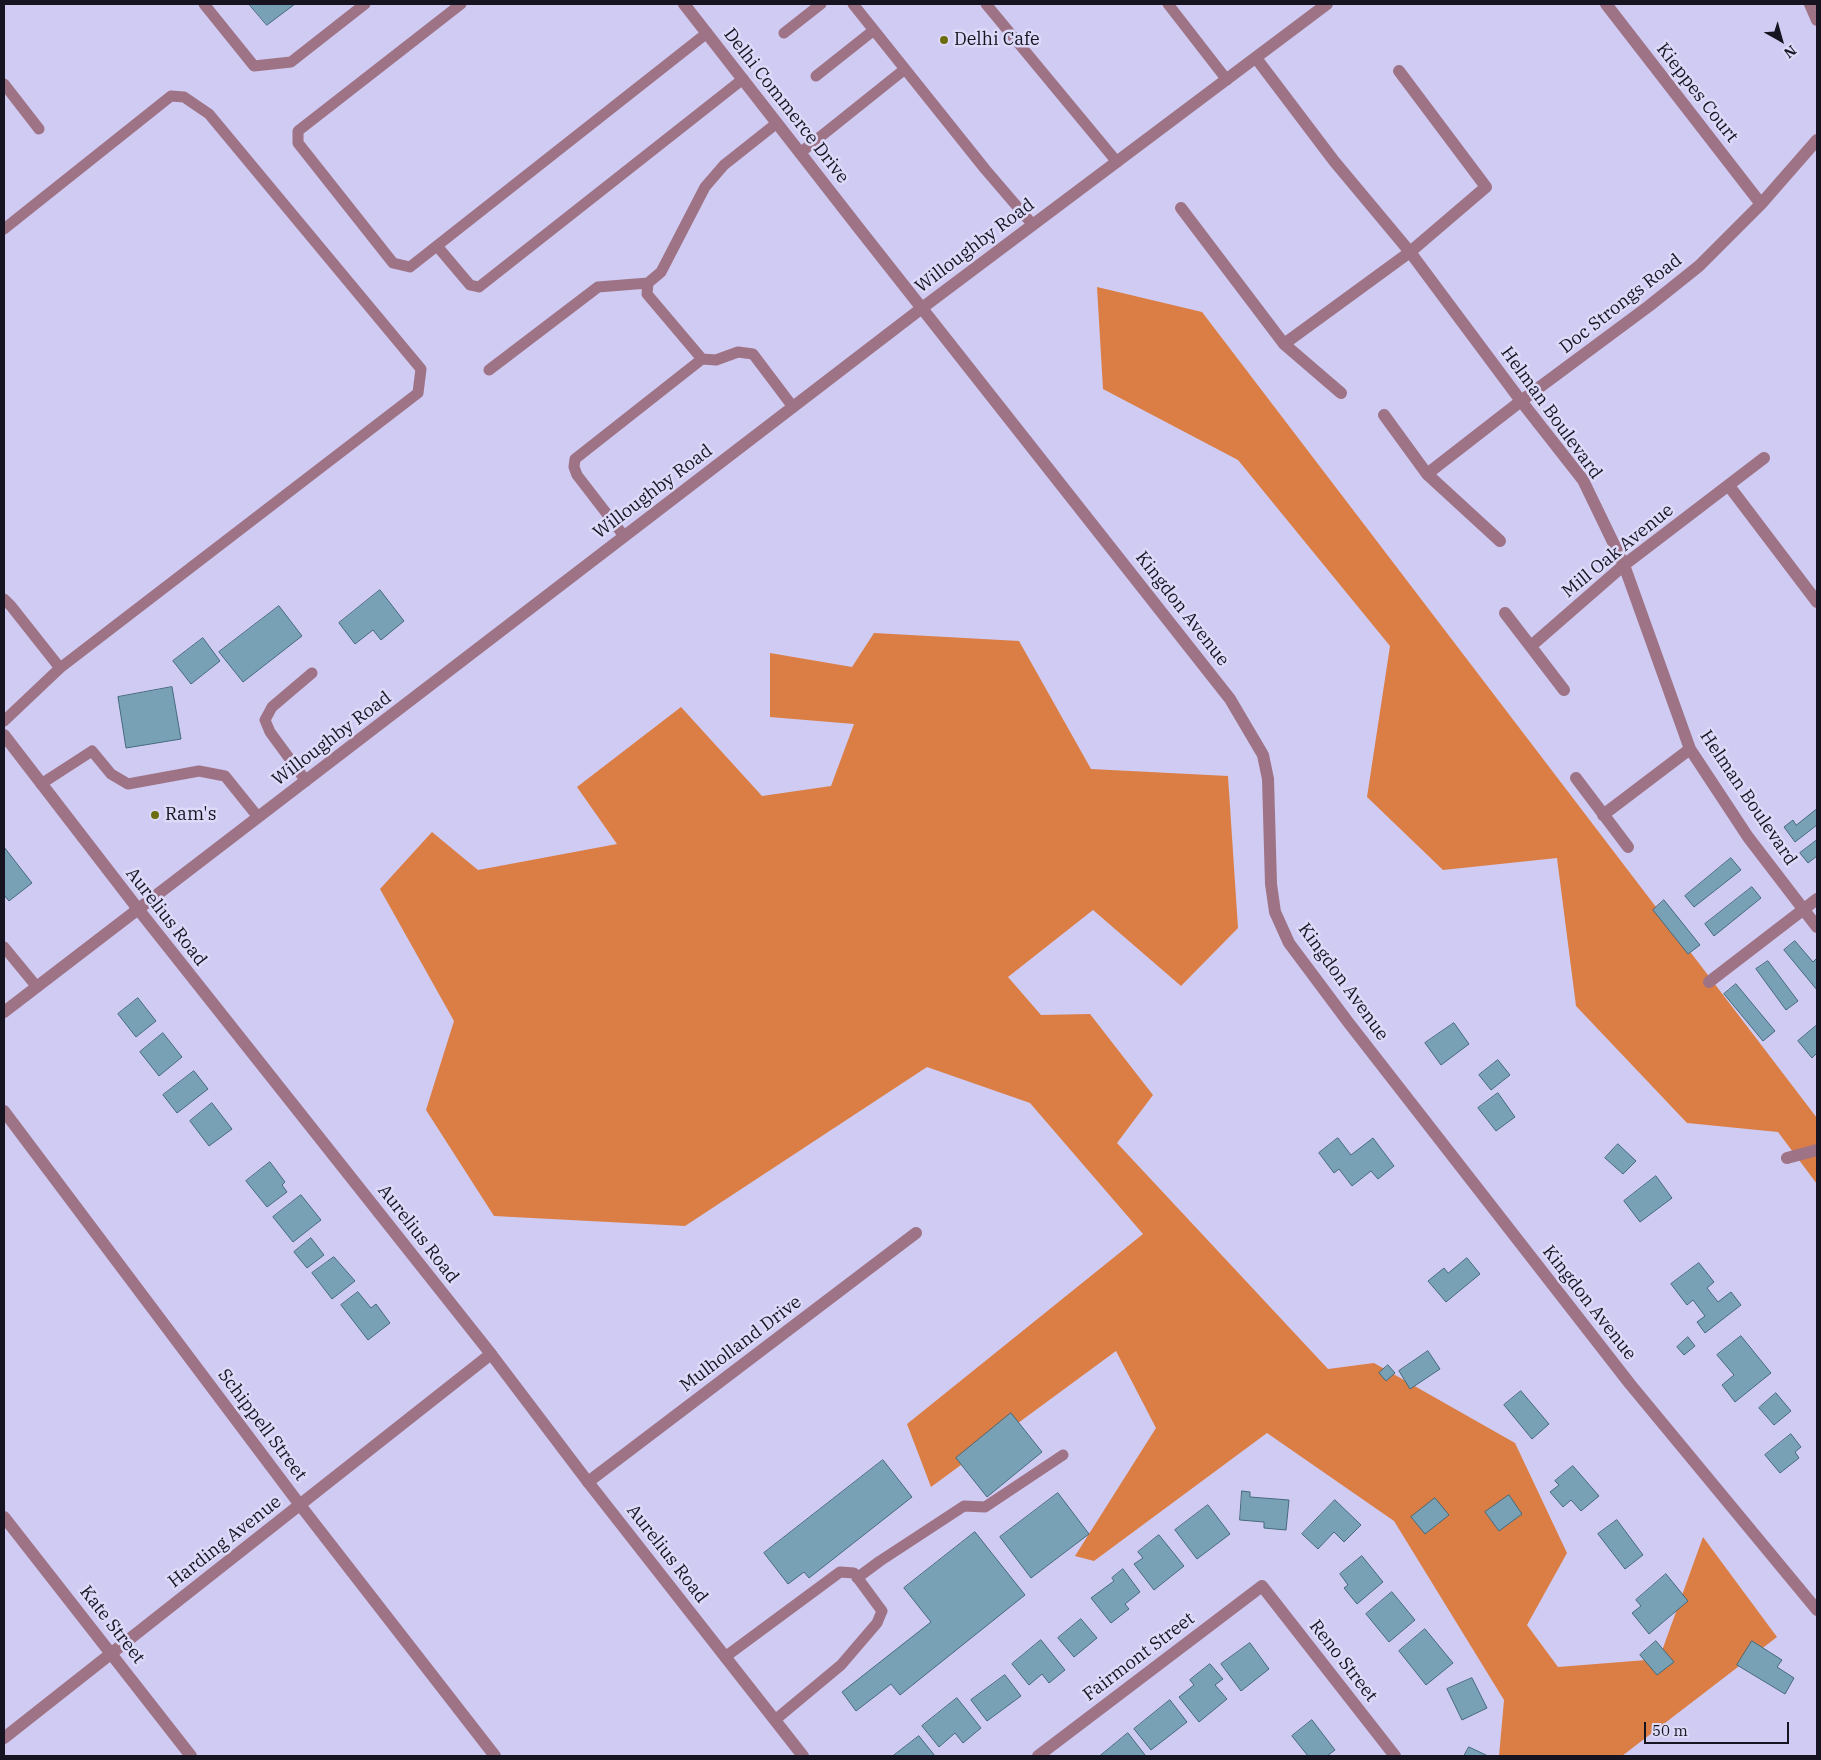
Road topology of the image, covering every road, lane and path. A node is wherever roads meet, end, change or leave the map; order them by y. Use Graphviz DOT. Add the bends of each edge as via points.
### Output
graph roads {
  1 [pos="204,4"];
  2 [pos="365,4"];
  3 [pos="462,4"];
  4 [pos="684,4"];
  5 [pos="820,4"];
  6 [pos="853,4"];
  7 [pos="986,4"];
  8 [pos="1168,4"];
  9 [pos="1327,4"];
  10 [pos="1606,4"];
  11 [pos="1810,4"];
  12 [pos="1817,20"];
  13 [pos="874,30"];
  14 [pos="708,34"];
  15 [pos="784,34"];
  16 [pos="1256,58"];
  17 [pos="905,69"];
  18 [pos="1399,71"];
  19 [pos="816,76"];
  20 [pos="743,80"];
  21 [pos="1228,80"];
  22 [pos="4,84"];
  23 [pos="777,123"];
  24 [pos="39,129"];
  25 [pos="1817,140"];
  26 [pos="800,153"];
  27 [pos="1117,162"];
  28 [pos="1760,204"];
  29 [pos="1180,208"];
  30 [pos="1033,225"];
  31 [pos="4,229"];
  32 [pos="437,246"];
  33 [pos="1410,252"];
  34 [pos="648,284"];
  35 [pos="922,308"];
  36 [pos="1284,344"];
  37 [pos="702,359"];
  38 [pos="489,370"];
  39 [pos="1341,393"];
  40 [pos="1521,401"];
  41 [pos="793,406"];
  42 [pos="1384,415"];
  43 [pos="1764,458"];
  44 [pos="1427,474"];
  45 [pos="1729,486"];
  46 [pos="624,536"];
  47 [pos="1500,541"];
  48 [pos="1624,565"];
  49 [pos="4,599"];
  50 [pos="1817,602"];
  51 [pos="1505,613"];
  52 [pos="1530,646"];
  53 [pos="60,668"];
  54 [pos="312,673"];
  55 [pos="1564,690"];
  56 [pos="4,721"];
  57 [pos="4,735"];
  58 [pos="1690,749"];
  59 [pos="1576,778"];
  60 [pos="306,781"];
  61 [pos="42,784"];
  62 [pos="1603,815"];
  63 [pos="258,817"];
  64 [pos="1628,847"];
  65 [pos="1817,899"];
  66 [pos="138,909"];
  67 [pos="1804,909"];
  68 [pos="1817,927"];
  69 [pos="4,947"];
  70 [pos="1709,982"];
  71 [pos="37,987"];
  72 [pos="4,1012"];
  73 [pos="4,1111"];
  74 [pos="1817,1150"];
  75 [pos="1787,1158"];
  76 [pos="916,1233"];
  77 [pos="491,1354"];
  78 [pos="1063,1455"];
  79 [pos="588,1482"];
  80 [pos="300,1505"];
  81 [pos="4,1517"];
  82 [pos="857,1578"];
  83 [pos="1262,1586"];
  84 [pos="1817,1610"];
  85 [pos="112,1654"];
  86 [pos="725,1657"];
  87 [pos="775,1720"];
  88 [pos="4,1738"];
  89 [pos="192,1756"];
  90 [pos="495,1756"];
  91 [pos="803,1756"];
  92 [pos="1038,1756"];
  93 [pos="1396,1756"];
  1 -- 2 [label="lane" via="254,66 291,62"];
  3 -- 32 [label="lane" via="298,131 298,143 393,263 410,267"];
  4 -- 14 [label="street, Delhi Commerce Drive"];
  5 -- 15 [label="lane"];
  6 -- 13 [label="lane"];
  7 -- 27 [label="lane"];
  8 -- 21 [label="lane"];
  9 -- 16 [label="street, Willoughby Road"];
  10 -- 28 [label="street, Kieppes Court"];
  11 -- 12 [label="street"];
  13 -- 17 [label="lane"];
  13 -- 19 [label="lane"];
  14 -- 20 [label="street, Delhi Commerce Drive"];
  14 -- 32 [label="lane"];
  16 -- 21 [label="street, Willoughby Road"];
  16 -- 33 [label="street, Helman Boulevard" via="1334,161"];
  17 -- 26 [label="lane"];
  17 -- 30 [label="lane"];
  18 -- 33 [label="street" via="1486,187"];
  20 -- 23 [label="street, Delhi Commerce Drive"];
  20 -- 32 [label="lane" via="479,286 470,285"];
  21 -- 27 [label="street, Willoughby Road"];
  22 -- 24 [label="lane"];
  23 -- 26 [label="street, Delhi Commerce Drive"];
  23 -- 34 [label="lane" via="724,165 705,187 661,272"];
  25 -- 28 [label="street, Doc Strongs Road"];
  26 -- 35 [label="street, Delhi Commerce Drive"];
  27 -- 30 [label="street, Willoughby Road"];
  28 -- 40 [label="street, Doc Strongs Road" via="1685,278"];
  29 -- 36 [label="street"];
  30 -- 35 [label="street, Willoughby Road"];
  31 -- 53 [label="lane" via="171,96 184,97 209,114 421,369 418,393"];
  33 -- 36 [label="street"];
  33 -- 40 [label="street, Helman Boulevard"];
  34 -- 37 [label="lane" via="647,294"];
  34 -- 38 [label="lane" via="598,287"];
  35 -- 41 [label="street, Willoughby Road"];
  35 -- 84 [label="street, Kingdon Avenue" via="1230,699 1263,755 1268,779 1274,912 1289,943 1630,1384"];
  36 -- 39 [label="street"];
  37 -- 41 [label="lane" via="716,360 738,352 753,354"];
  37 -- 46 [label="lane" via="575,459 577,475"];
  40 -- 44 [label="street, Doc Strongs Road"];
  40 -- 48 [label="street, Helman Boulevard" via="1583,480"];
  41 -- 46 [label="street, Willoughby Road"];
  42 -- 44 [label="street"];
  43 -- 45 [label="street, Mill Oak Avenue"];
  44 -- 47 [label="street"];
  45 -- 48 [label="street, Mill Oak Avenue"];
  45 -- 50 [label="street"];
  46 -- 60 [label="street, Willoughby Road"];
  48 -- 52 [label="street, Mill Oak Avenue"];
  48 -- 58 [label="street, Helman Boulevard"];
  49 -- 53 [label="lane"];
  51 -- 52 [label="street"];
  52 -- 55 [label="street"];
  53 -- 56 [label="lane"];
  54 -- 60 [label="lane" via="272,707 265,720 270,732"];
  57 -- 61 [label="street, Aurelius Road"];
  58 -- 62 [label="street"];
  58 -- 67 [label="street, Helman Boulevard" via="1748,837"];
  59 -- 62 [label="street"];
  60 -- 63 [label="street, Willoughby Road"];
  61 -- 63 [label="lane" via="92,751 111,774 128,784 199,771 225,776"];
  61 -- 66 [label="street, Aurelius Road"];
  62 -- 64 [label="street"];
  63 -- 66 [label="street, Willoughby Road"];
  65 -- 67 [label="street"];
  66 -- 71 [label="street, Willoughby Road"];
  66 -- 77 [label="street, Aurelius Road"];
  67 -- 68 [label="street, Helman Boulevard"];
  67 -- 70 [label="street"];
  69 -- 71 [label="lane"];
  71 -- 72 [label="street, Willoughby Road"];
  73 -- 80 [label="street, Schippell Street"];
  74 -- 75 [label="street"];
  76 -- 79 [label="street, Mulholland Drive"];
  77 -- 79 [label="street, Aurelius Road"];
  77 -- 80 [label="street, Harding Avenue"];
  78 -- 82 [label="lane" via="985,1507 964,1506"];
  79 -- 86 [label="street, Aurelius Road"];
  80 -- 85 [label="street, Harding Avenue"];
  80 -- 90 [label="street, Schippell Street"];
  81 -- 85 [label="street, Kate Street"];
  82 -- 86 [label="lane" via="854,1573 840,1572"];
  82 -- 87 [label="lane" via="882,1611 877,1623 841,1665"];
  83 -- 92 [label="street, Fairmont Street"];
  83 -- 93 [label="street, Reno Street"];
  85 -- 88 [label="street, Harding Avenue"];
  85 -- 89 [label="street, Kate Street"];
  86 -- 87 [label="street, Aurelius Road"];
  87 -- 91 [label="street, Aurelius Road"];
}
